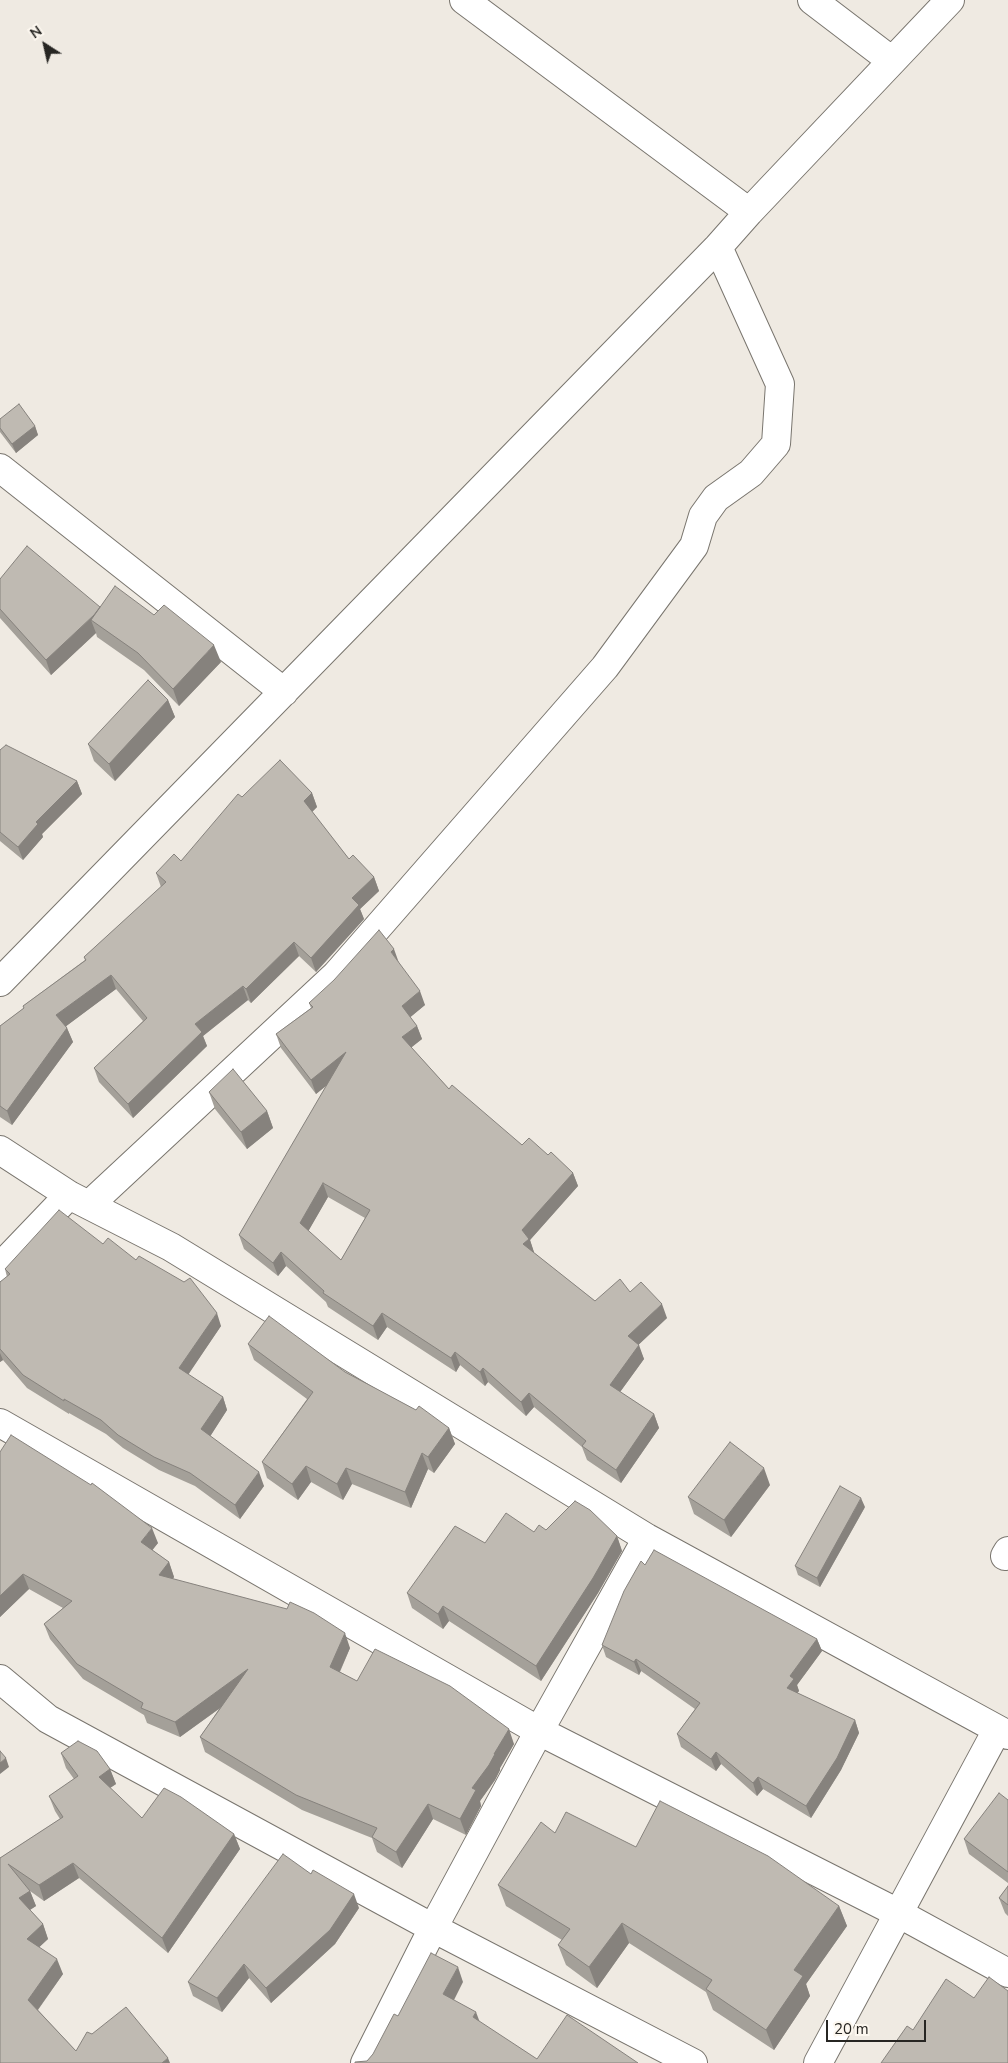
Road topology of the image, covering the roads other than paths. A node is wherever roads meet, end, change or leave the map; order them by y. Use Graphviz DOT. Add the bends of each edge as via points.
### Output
graph roads {
  1 [pos="464,0"];
  2 [pos="812,0"];
  3 [pos="950,0"];
  4 [pos="892,61"];
  5 [pos="749,212"];
  6 [pos="718,247"];
  7 [pos="0,468"];
  8 [pos="284,692"];
  9 [pos="2,978"];
  10 [pos="0,1150"];
  11 [pos="79,1200"];
  12 [pos="0,1267"];
  13 [pos="0,1423"];
  14 [pos="647,1538"];
  15 [pos="0,1679"];
  16 [pos="539,1731"];
  17 [pos="1003,1732"];
  18 [pos="898,1913"];
  19 [pos="433,1928"];
  20 [pos="1008,1973"];
  21 [pos="365,2063"];
  22 [pos="693,2063"];
  23 [pos="818,2063"];
  1 -- 5 [label="street"];
  2 -- 4 [label="street"];
  3 -- 4 [label="street"];
  4 -- 5 [label="street"];
  5 -- 6 [label="street"];
  6 -- 8 [label="street"];
  6 -- 11 [label="street" via="780,384 776,444 751,473 716,498 704,516 694,546 605,667 336,975"];
  7 -- 8 [label="street"];
  8 -- 9 [label="street"];
  10 -- 11 [label="street"];
  11 -- 12 [label="street"];
  11 -- 14 [label="street" via="171,1247"];
  13 -- 16 [label="street"];
  14 -- 16 [label="street"];
  14 -- 17 [label="street"];
  15 -- 19 [label="street" via="48,1719"];
  16 -- 18 [label="street"];
  16 -- 19 [label="street"];
  17 -- 18 [label="street"];
  18 -- 20 [label="street"];
  18 -- 23 [label="street"];
  19 -- 21 [label="street"];
  19 -- 22 [label="street"];
}
